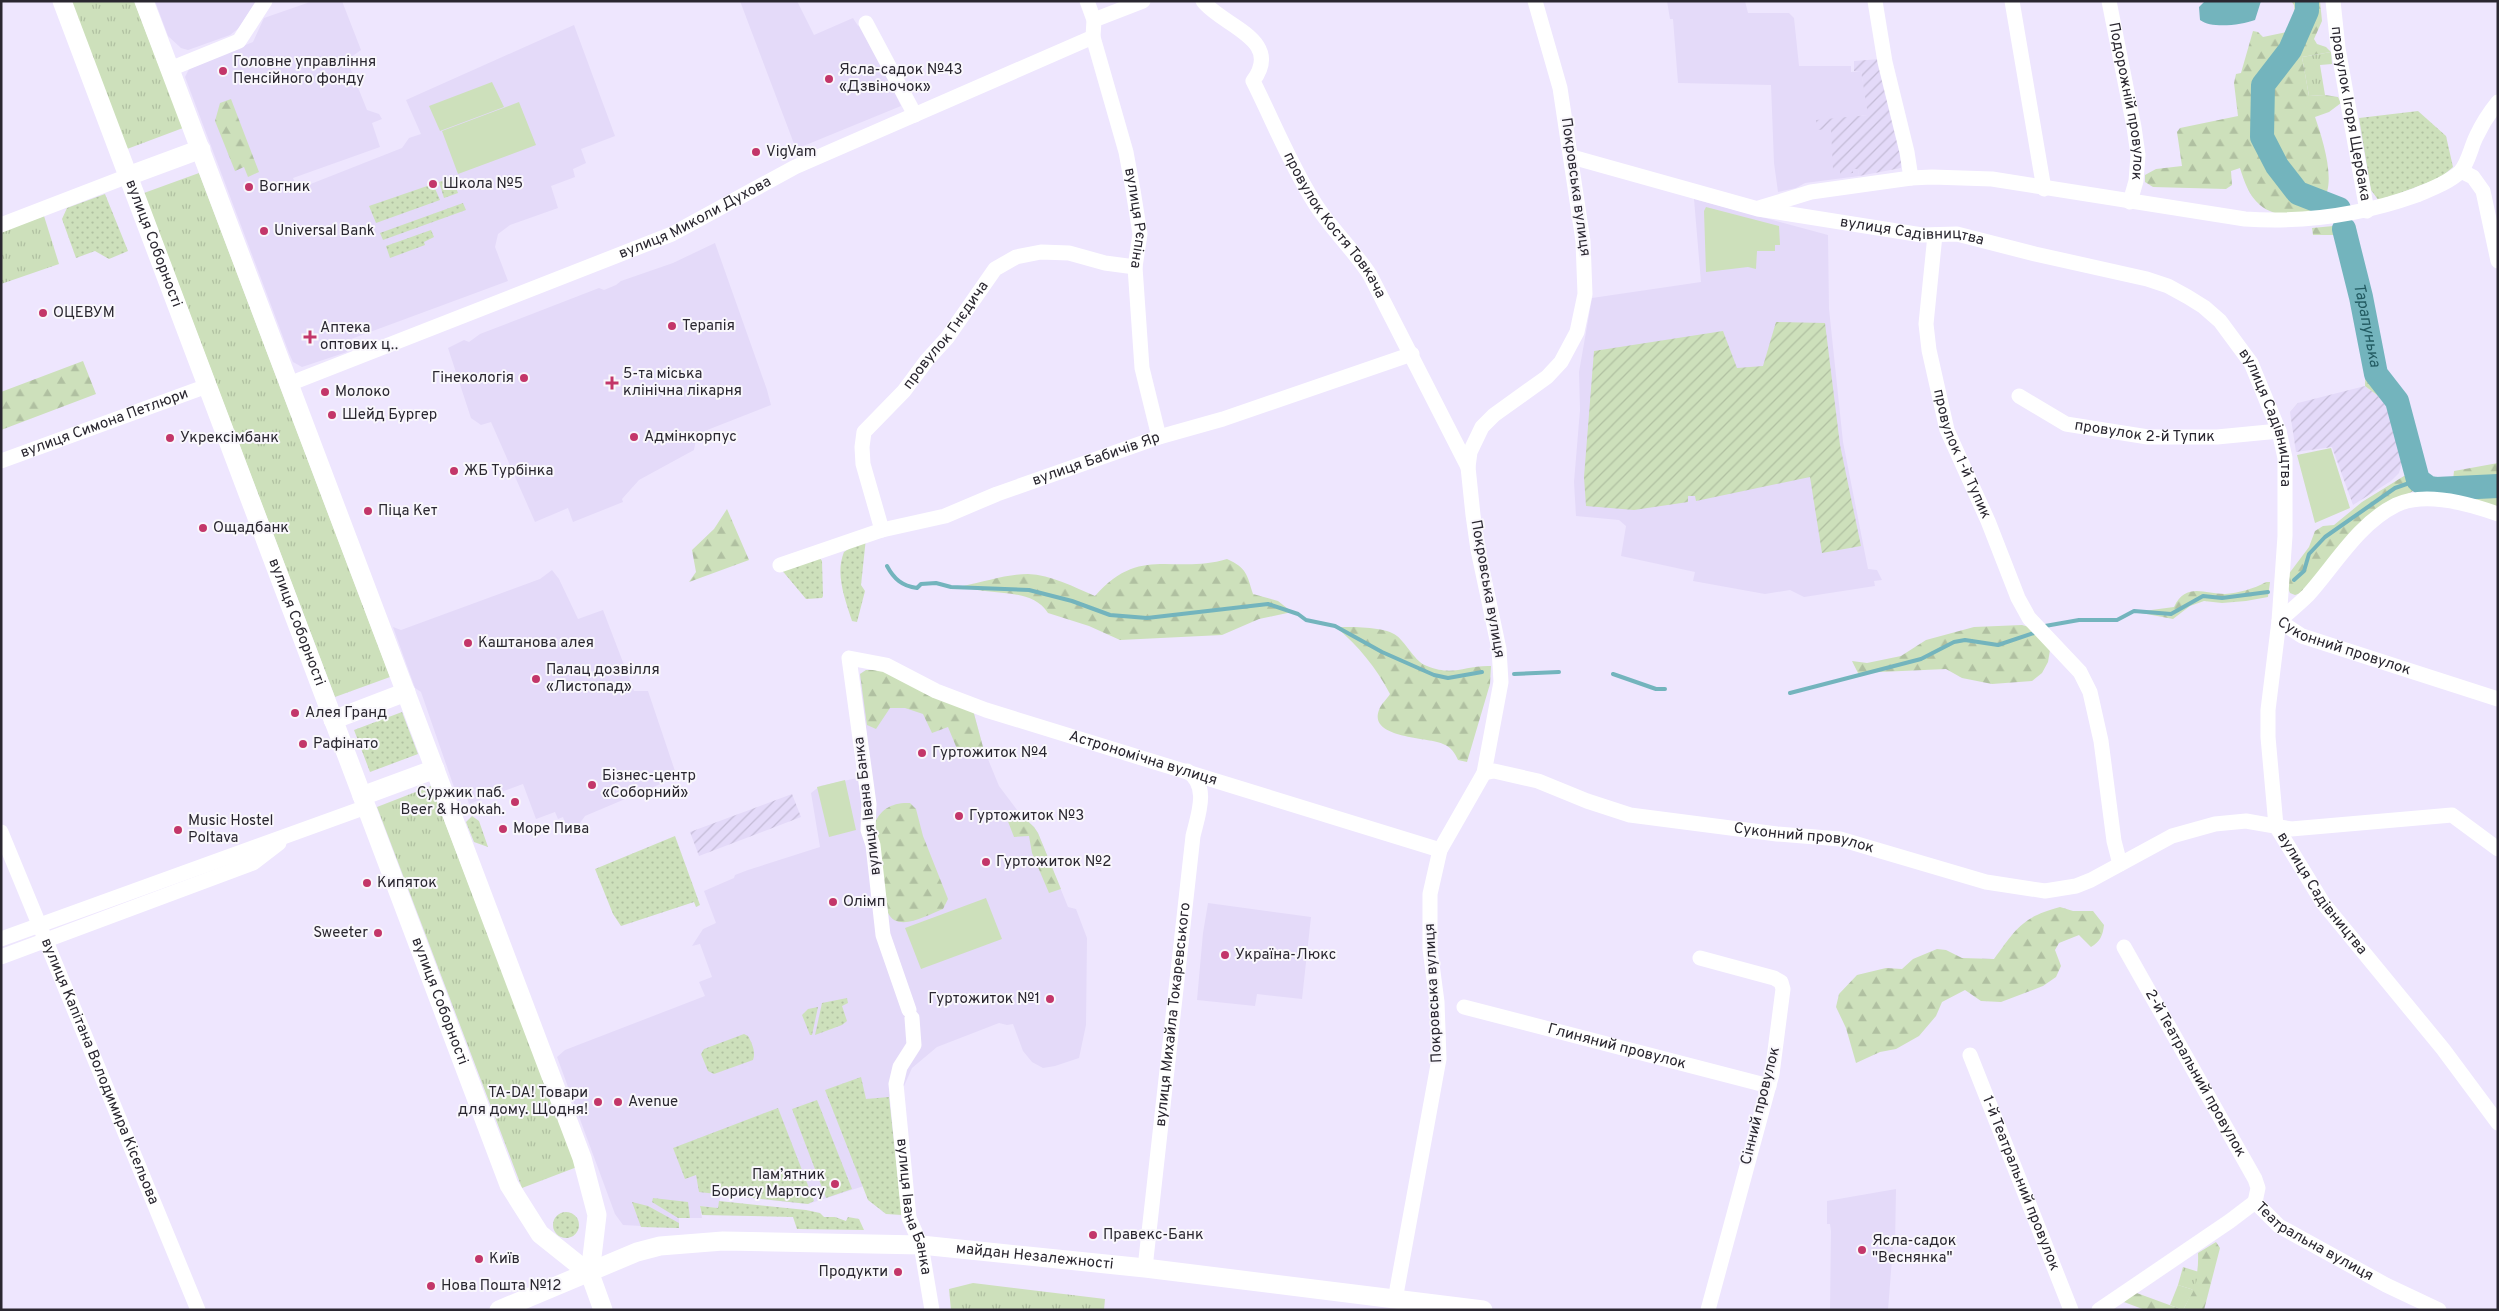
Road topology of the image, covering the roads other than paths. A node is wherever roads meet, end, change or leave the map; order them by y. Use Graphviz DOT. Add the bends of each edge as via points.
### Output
graph roads {
  1 [pos="62,1"];
  2 [pos="144,1"];
  3 [pos="265,1"];
  4 [pos="1087,1"];
  5 [pos="1143,1"];
  6 [pos="1203,1"];
  7 [pos="1535,1"];
  8 [pos="1875,1"];
  9 [pos="2012,1"];
  10 [pos="2109,1"];
  11 [pos="2333,1"];
  12 [pos="1094,20"];
  13 [pos="866,23"];
  14 [pos="1093,37"];
  15 [pos="170,69"];
  16 [pos="2498,102"];
  17 [pos="915,116"];
  18 [pos="200,149"];
  19 [pos="1572,156"];
  20 [pos="2462,171"];
  21 [pos="128,176"];
  22 [pos="1911,178"];
  23 [pos="2044,189"];
  24 [pos="2130,202"];
  25 [pos="1758,209"];
  26 [pos="2367,211"];
  27 [pos="1,225"];
  28 [pos="1935,235"];
  29 [pos="2498,261"];
  30 [pos="1134,267"];
  31 [pos="1412,354"];
  32 [pos="289,384"];
  33 [pos="207,386"];
  34 [pos="2018,396"];
  35 [pos="2279,431"];
  36 [pos="1159,437"];
  37 [pos="1,461"];
  38 [pos="1468,467"];
  39 [pos="2498,514"];
  40 [pos="882,530"];
  41 [pos="780,565"];
  42 [pos="2279,621"];
  43 [pos="849,658"];
  44 [pos="406,692"];
  45 [pos="2498,699"];
  46 [pos="333,720"];
  47 [pos="435,769"];
  48 [pos="1184,769"];
  49 [pos="1484,773"];
  50 [pos="1239,788"];
  51 [pos="1201,797"];
  52 [pos="364,802"];
  53 [pos="2276,826"];
  54 [pos="1,832"];
  55 [pos="290,834"];
  56 [pos="2498,849"];
  57 [pos="1440,850"];
  58 [pos="2120,864"];
  59 [pos="38,925"];
  60 [pos="1,939"];
  61 [pos="45,941"];
  62 [pos="2124,947"];
  63 [pos="1,957"];
  64 [pos="1700,958"];
  65 [pos="1464,1007"];
  66 [pos="1970,1055"];
  67 [pos="1769,1086"];
  68 [pos="2497,1118"];
  69 [pos="2255,1202"];
  70 [pos="921,1245"];
  71 [pos="1145,1268"];
  72 [pos="590,1274"];
  73 [pos="1395,1300"];
  74 [pos="198,1310"];
  75 [pos="499,1310"];
  76 [pos="603,1310"];
  77 [pos="932,1310"];
  78 [pos="1483,1310"];
  79 [pos="1708,1310"];
  80 [pos="2071,1310"];
  81 [pos="2099,1310"];
  82 [pos="2439,1310"];
  1 -- 21 [label="main road, вулиця Соборності"];
  2 -- 15 [label="main road"];
  3 -- 15 [label="street" via="239,41"];
  4 -- 12 [label="street, вулиця Рєпіна"];
  5 -- 12 [label="street"];
  6 -- 31 [label="street, провулок Костя Товкача" via="1222,19 1246,32 1256,42 1261,59 1253,81 1298,173 1326,221 1370,275"];
  7 -- 19 [label="street, Покровська вулиця" via="1560,88"];
  8 -- 22 [label="street"];
  9 -- 23 [label="street"];
  10 -- 24 [label="street, Подорожній провулок" via="2138,155 2138,175"];
  11 -- 26 [label="street, провулок Ігоря Щербака" via="2338,48"];
  12 -- 14 [label="street, вулиця Рєпіна"];
  13 -- 17 [label="street"];
  14 -- 17 [label="street, вулиця Миколи Духова"];
  14 -- 30 [label="street, вулиця Рєпіна" via="1126,152 1133,190 1140,234"];
  15 -- 18 [label="main road"];
  16 -- 20 [label="street" via="2481,126"];
  17 -- 32 [label="street, вулиця Миколи Духова" via="795,167 672,234"];
  18 -- 21 [label="main road"];
  18 -- 32 [label="main road"];
  19 -- 25 [label="street, вулиця Садівництва"];
  19 -- 38 [label="street, Покровська вулиця" via="1586,271 1577,332 1554,370 1482,427 1474,439"];
  20 -- 26 [label="street, провулок Ігоря Щербака" via="2426,191"];
  20 -- 29 [label="street" via="2473,177 2483,191"];
  21 -- 27 [label="street"];
  21 -- 33 [label="main road, вулиця Соборності"];
  22 -- 23 [label="street" via="1992,179"];
  22 -- 25 [label="street" via="1810,192"];
  23 -- 24 [label="street"];
  24 -- 26 [label="street" via="2278,221"];
  25 -- 28 [label="street, вулиця Садівництва"];
  28 -- 35 [label="street, вулиця Садівництва" via="1967,236 2147,280 2168,286 2188,297 2220,321 2237,342 2250,363"];
  28 -- 58 [label="street, провулок 1-й Тупик" via="1926,324 1947,430 2018,598 2029,618 2080,672 2090,692"];
  30 -- 36 [label="street, вулиця Рєпіна" via="1142,368"];
  30 -- 40 [label="street, провулок Гнєдича" via="1105,264 1069,253 1041,252 1016,257 995,269 904,391 864,432 863,464"];
  31 -- 36 [label="street, вулиця Бабичів Яр" via="1223,419"];
  31 -- 38 [label="street, провулок Костя Товкача"];
  32 -- 44 [label="main road"];
  33 -- 37 [label="street, вулиця Симона Петлюри"];
  33 -- 46 [label="main road, вулиця Соборності"];
  34 -- 35 [label="street, провулок 2-й Тупик" via="2066,424 2148,437 2217,437"];
  35 -- 42 [label="street, вулиця Садівництва" via="2286,473"];
  36 -- 40 [label="street, вулиця Бабичів Яр" via="944,516"];
  38 -- 49 [label="street, Покровська вулиця" via="1478,550 1492,610 1501,671"];
  39 -- 42 [label="street, Суконний провулок" via="2456,501 2410,500 2396,505 2354,539 2307,596"];
  40 -- 41 [label="street, вулиця Бабичів Яр"];
  42 -- 45 [label="street, Суконний провулок" via="2302,636"];
  42 -- 53 [label="street, вулиця Садівництва" via="2268,710"];
  43 -- 48 [label="street, Астрономічна вулиця" via="886,665 936,691 978,707"];
  43 -- 70 [label="street, вулиця Івана Банка" via="883,935 910,1014 914,1045 900,1067 896,1084 909,1218"];
  44 -- 46 [label="main road"];
  44 -- 47 [label="main road"];
  46 -- 52 [label="main road, вулиця Соборності"];
  47 -- 52 [label="main road"];
  47 -- 72 [label="main road" via="589,1178 597,1215"];
  48 -- 50 [label="street, Астрономічна вулиця"];
  48 -- 51 [label="street" via="1198,783"];
  49 -- 57 [label="street, Покровська вулиця"];
  49 -- 58 [label="street, Суконний провулок" via="1494,771 1538,780 1630,815 1840,839 1968,877 2028,889 2053,891 2068,888"];
  50 -- 51 [label="street" via="1215,789"];
  50 -- 57 [label="street, Астрономічна вулиця"];
  51 -- 71 [label="street, вулиця Михайла Токаревського" via="1193,836"];
  52 -- 55 [label="street"];
  52 -- 72 [label="main road, вулиця Соборності" via="509,1185 540,1234"];
  53 -- 56 [label="street, Суконний провулок" via="2291,829 2452,815"];
  53 -- 58 [label="street, Суконний провулок" via="2246,821 2200,827 2172,836"];
  53 -- 68 [label="street, вулиця Садівництва" via="2323,904"];
  54 -- 59 [label="street, вулиця Капітана Володимира Кісельова"];
  55 -- 59 [label="street"];
  55 -- 61 [label="street" via="253,863"];
  57 -- 73 [label="street, Покровська вулиця" via="1430,894 1430,949 1437,1002 1439,1059"];
  59 -- 60 [label="street"];
  59 -- 61 [label="street, вулиця Капітана Володимира Кісельова"];
  61 -- 63 [label="street"];
  61 -- 74 [label="street, вулиця Капітана Володимира Кісельова"];
  62 -- 69 [label="street, 2-й Театральний провулок" via="2255,1179 2258,1188"];
  64 -- 67 [label="street, Сінний провулок" via="1781,982 1776,1059"];
  65 -- 67 [label="street, Глиняний провулок"];
  66 -- 80 [label="street, 1-й Театральний провулок"];
  67 -- 79 [label="street, Сінний провулок"];
  69 -- 81 [label="street, Театральна вулиця"];
  69 -- 82 [label="street, Театральна вулиця" via="2279,1226 2386,1285"];
  70 -- 71 [label="main road, майдан Незалежності"];
  70 -- 72 [label="main road, майдан Незалежності" via="723,1241 660,1246 637,1252"];
  70 -- 77 [label="street, вулиця Івана Банка"];
  71 -- 73 [label="main road, майдан Незалежності"];
  72 -- 75 [label="main road, майдан Незалежності"];
  72 -- 76 [label="main road"];
  73 -- 78 [label="main road, майдан Незалежності"];
}
